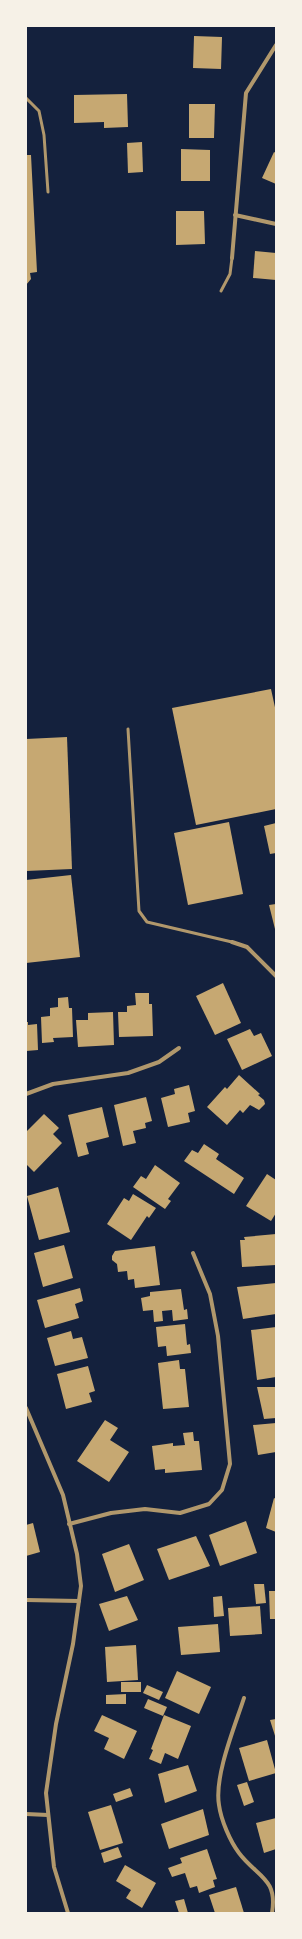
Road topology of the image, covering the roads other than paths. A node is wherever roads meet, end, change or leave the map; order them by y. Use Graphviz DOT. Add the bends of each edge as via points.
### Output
graph roads {
  1 [pos="276,45"];
  2 [pos="26,98"];
  3 [pos="48,192"];
  4 [pos="236,215"];
  5 [pos="276,224"];
  6 [pos="232,258"];
  7 [pos="222,291"];
  8 [pos="128,728"];
  9 [pos="232,942"];
  10 [pos="276,976"];
  11 [pos="179,1048"];
  12 [pos="26,1094"];
  13 [pos="193,1253"];
  14 [pos="26,1408"];
  15 [pos="70,1524"];
  16 [pos="26,1600"];
  17 [pos="78,1601"];
  18 [pos="244,1698"];
  19 [pos="26,1814"];
  20 [pos="48,1815"];
  21 [pos="68,1913"];
  22 [pos="272,1913"];
  1 -- 4 [label="street" via="246,93"];
  2 -- 3 [label="lane" via="39,111 44,135"];
  4 -- 5 [label="street"];
  4 -- 6 [label="street"];
  6 -- 7 [label="lane" via="230,274"];
  8 -- 9 [label="lane" via="139,911 147,922"];
  9 -- 10 [label="street" via="247,947"];
  11 -- 12 [label="street" via="159,1062 128,1073 54,1084"];
  13 -- 15 [label="street" via="210,1294 218,1336 230,1464 222,1490 209,1504 180,1512 145,1509 110,1513"];
  14 -- 15 [label="street" via="63,1495"];
  15 -- 17 [label="street" via="80,1578"];
  16 -- 17 [label="street"];
  17 -- 20 [label="street" via="74,1644 56,1724 46,1793"];
  18 -- 22 [label="street" via="219,1781 219,1805 239,1853 271,1886 275,1899"];
  19 -- 20 [label="street"];
  20 -- 21 [label="street" via="54,1866"];
}
